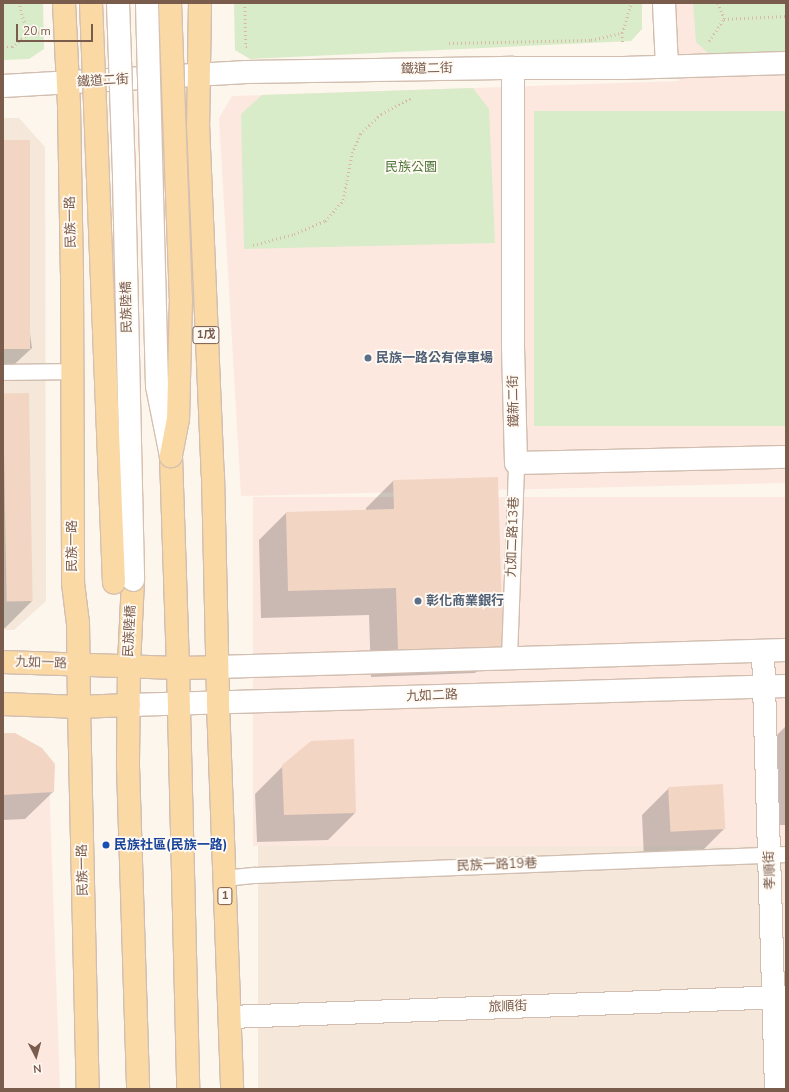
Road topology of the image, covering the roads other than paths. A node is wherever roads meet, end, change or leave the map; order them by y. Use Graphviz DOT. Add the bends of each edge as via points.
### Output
graph roads {
  1 [pos="64,3"];
  2 [pos="91,3"];
  3 [pos="118,3"];
  4 [pos="147,3"];
  5 [pos="170,3"];
  6 [pos="200,3"];
  7 [pos="664,3"];
  8 [pos="786,63"];
  9 [pos="668,66"];
  10 [pos="513,68"];
  11 [pos="198,76"];
  12 [pos="68,83"];
  13 [pos="3,86"];
  14 [pos="71,371"];
  15 [pos="3,372"];
  16 [pos="171,456"];
  17 [pos="786,457"];
  18 [pos="516,463"];
  19 [pos="124,581"];
  20 [pos="786,650"];
  21 [pos="763,651"];
  22 [pos="509,658"];
  23 [pos="3,662"];
  24 [pos="79,664"];
  25 [pos="128,666"];
  26 [pos="217,667"];
  27 [pos="178,668"];
  28 [pos="786,686"];
  29 [pos="764,687"];
  30 [pos="218,703"];
  31 [pos="3,704"];
  32 [pos="179,704"];
  33 [pos="129,705"];
  34 [pos="79,707"];
  35 [pos="778,854"];
  36 [pos="224,878"];
  37 [pos="780,997"];
  38 [pos="230,1017"];
  39 [pos="88,1089"];
  40 [pos="138,1089"];
  41 [pos="188,1089"];
  42 [pos="232,1089"];
  43 [pos="776,1089"];
  1 -- 12 [label="main road, 民族一路"];
  2 -- 19 [label="main road, 民族陸橋, bridge"];
  3 -- 19 [label="street, 民族陸橋, bridge" via="124,178"];
  4 -- 16 [label="street, bridge" via="157,386"];
  5 -- 16 [label="main road, 1戊, bridge" via="181,298 178,419"];
  6 -- 11 [label="main road, 1戊"];
  7 -- 9 [label="street"];
  8 -- 9 [label="street, 鐵道二街"];
  9 -- 10 [label="street, 鐵道二街"];
  10 -- 11 [label="street, 鐵道二街" via="247,72"];
  10 -- 18 [label="street, 鐵新二街" via="513,347"];
  11 -- 12 [label="street, 鐵道二街"];
  11 -- 26 [label="main road, 1戊" via="203,276 213,475"];
  12 -- 13 [label="street, 鐵道二街"];
  12 -- 14 [label="main road, 民族一路" via="72,273"];
  14 -- 15 [label="lane"];
  14 -- 24 [label="main road, 民族一路" via="73,583 78,622"];
  16 -- 27 [label="main road, 1戊"];
  17 -- 18 [label="street"];
  18 -- 22 [label="lane, 九如二路13巷"];
  19 -- 25 [label="main road, 民族陸橋"];
  20 -- 21 [label="street"];
  21 -- 22 [label="street"];
  21 -- 29 [label="street, 孝順街"];
  22 -- 26 [label="street"];
  23 -- 24 [label="main road, 九如一路"];
  24 -- 25 [label="main road"];
  24 -- 34 [label="main road, 民族一路"];
  25 -- 27 [label="main road"];
  25 -- 33 [label="main road, 民族陸橋"];
  26 -- 27 [label="main road"];
  26 -- 30 [label="main road, 1"];
  27 -- 32 [label="main road"];
  28 -- 29 [label="street, 九如二路"];
  29 -- 30 [label="street, 九如二路"];
  29 -- 35 [label="street, 孝順街"];
  30 -- 32 [label="street, 九如二路"];
  30 -- 36 [label="main road, 1"];
  31 -- 34 [label="main road"];
  32 -- 33 [label="street, 九如二路"];
  32 -- 41 [label="main road"];
  33 -- 34 [label="main road, 九如二路"];
  33 -- 40 [label="main road" via="128,766"];
  34 -- 39 [label="main road, 民族一路"];
  35 -- 36 [label="lane, 民族一路19巷"];
  35 -- 37 [label="street, 孝順街"];
  36 -- 38 [label="main road, 1"];
  37 -- 38 [label="street, 旅順街"];
  37 -- 43 [label="street, 孝順街"];
  38 -- 42 [label="main road, 1"];
}
